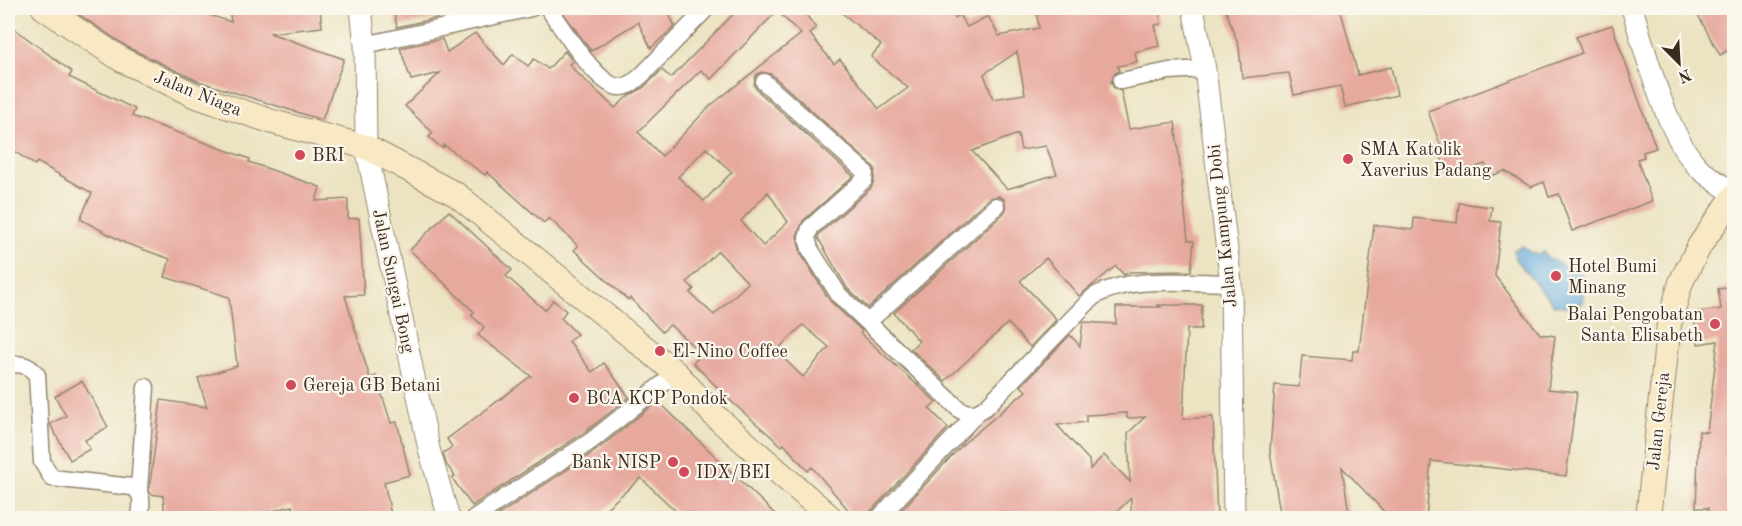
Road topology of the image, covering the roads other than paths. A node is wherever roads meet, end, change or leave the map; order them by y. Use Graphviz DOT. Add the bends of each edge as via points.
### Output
graph roads {
  1 [pos="44,8"];
  2 [pos="360,8"];
  3 [pos="531,8"];
  4 [pos="548,8"];
  5 [pos="707,8"];
  6 [pos="1193,8"];
  7 [pos="1632,8"];
  8 [pos="365,45"];
  9 [pos="1205,69"];
  10 [pos="1121,81"];
  11 [pos="764,82"];
  12 [pos="366,147"];
  13 [pos="1734,195"];
  14 [pos="996,206"];
  15 [pos="1231,283"];
  16 [pos="868,322"];
  17 [pos="8,364"];
  18 [pos="676,373"];
  19 [pos="146,387"];
  20 [pos="978,413"];
  21 [pos="139,490"];
  22 [pos="140,519"];
  23 [pos="449,519"];
  24 [pos="474,519"];
  25 [pos="831,519"];
  26 [pos="879,519"];
  27 [pos="1234,519"];
  28 [pos="1648,519"];
  1 -- 12 [label="main road, Jalan Niaga" via="122,60 196,96"];
  2 -- 8 [label="street, Jalan Sungai Bong"];
  3 -- 8 [label="street"];
  4 -- 5 [label="street" via="585,60 610,85 620,87 631,85"];
  6 -- 9 [label="street, Jalan Kampung Dobi"];
  7 -- 13 [label="street" via="1670,121 1685,151 1698,168"];
  8 -- 12 [label="street, Jalan Sungai Bong"];
  9 -- 10 [label="street" via="1169,71"];
  9 -- 15 [label="street, Jalan Kampung Dobi"];
  11 -- 16 [label="street" via="865,172 864,180 810,228 807,238 839,295"];
  12 -- 18 [label="main road, Jalan Niaga" via="457,195"];
  12 -- 23 [label="street, Jalan Sungai Bong" via="429,449"];
  13 -- 28 [label="main road, Jalan Gereja" via="1700,245 1669,324"];
  14 -- 16 [label="street"];
  15 -- 20 [label="street" via="1130,284 1104,291 1093,297"];
  15 -- 27 [label="street, Jalan Kampung Dobi"];
  16 -- 20 [label="street" via="960,410"];
  17 -- 21 [label="street" via="24,364 37,375 42,462 52,478"];
  18 -- 24 [label="street" via="591,441"];
  18 -- 25 [label="main road, Jalan Niaga" via="715,416"];
  19 -- 21 [label="street"];
  20 -- 26 [label="street"];
  21 -- 22 [label="street"];
}
